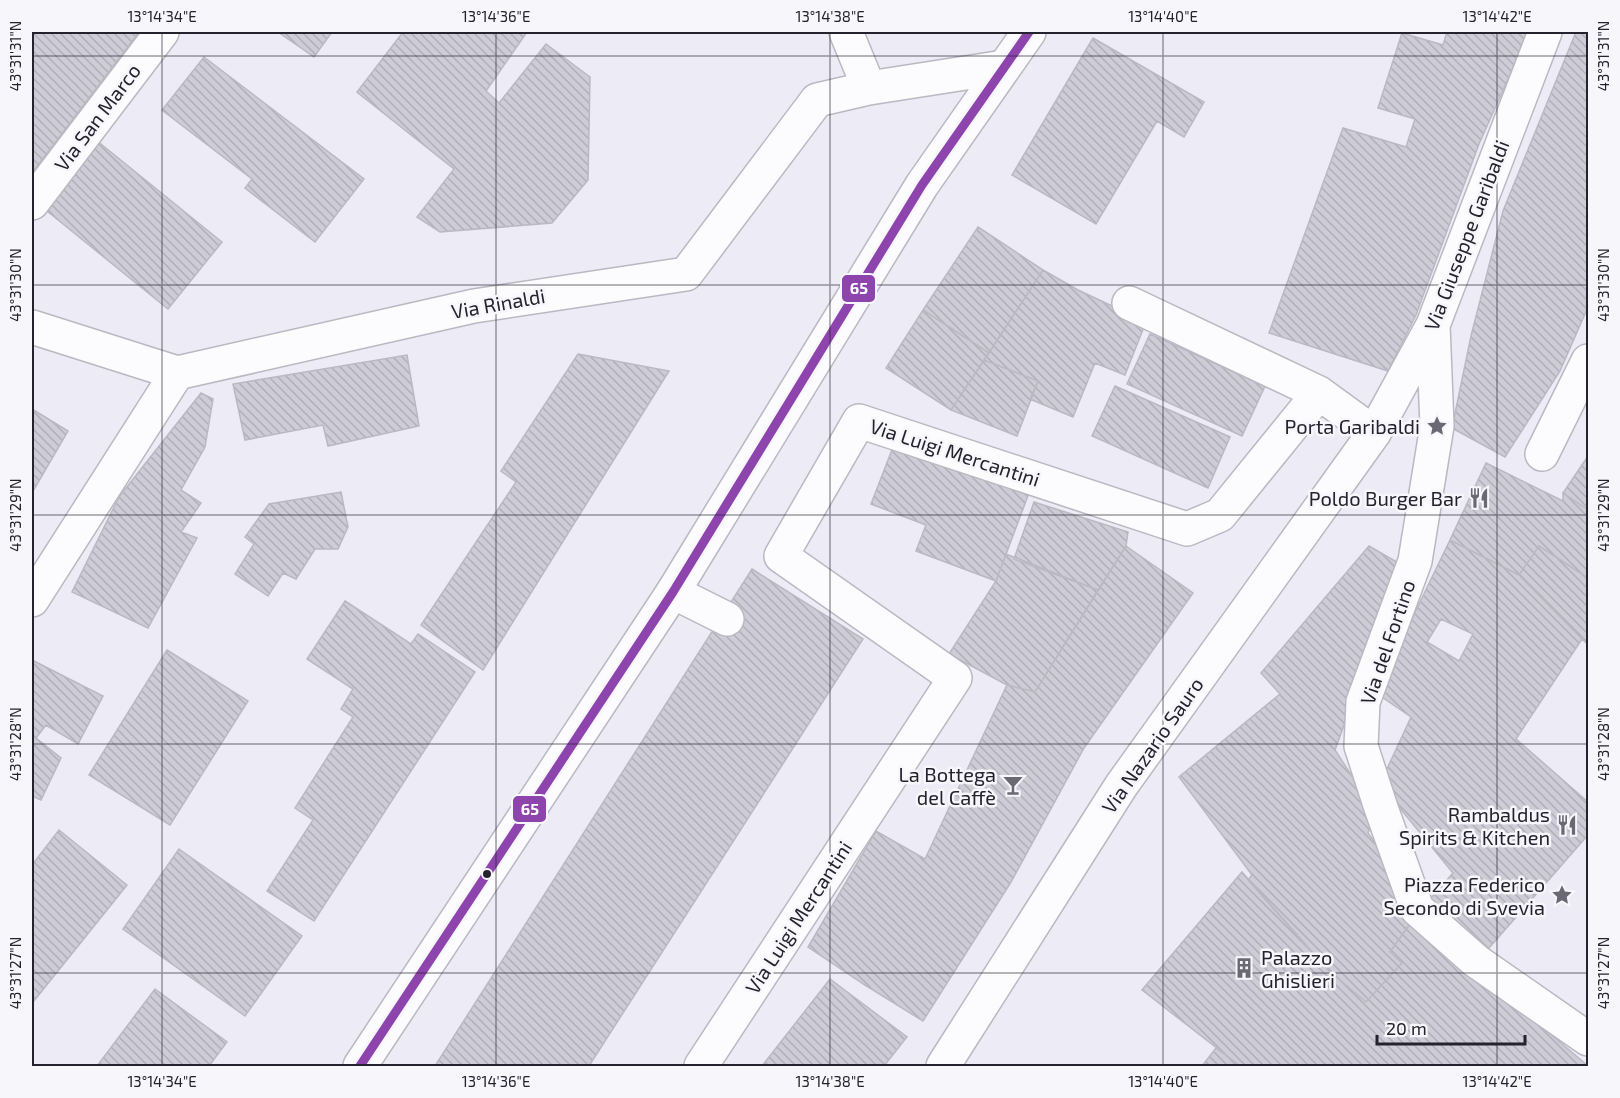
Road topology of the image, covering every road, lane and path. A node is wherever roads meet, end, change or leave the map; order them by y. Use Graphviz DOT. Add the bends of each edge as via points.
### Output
graph roads {
  1 [pos="162,32"];
  2 [pos="846,32"];
  3 [pos="1029,32"];
  4 [pos="1545,32"];
  5 [pos="1004,67"];
  6 [pos="869,88"];
  7 [pos="32,203"];
  8 [pos="1129,303"];
  9 [pos="1434,325"];
  10 [pos="32,327"];
  11 [pos="1588,361"];
  12 [pos="177,373"];
  13 [pos="1319,393"];
  14 [pos="1374,433"];
  15 [pos="1542,454"];
  16 [pos="673,592"];
  17 [pos="32,600"];
  18 [pos="727,619"];
  19 [pos="1588,1039"];
  20 [pos="360,1066"];
  21 [pos="701,1066"];
  22 [pos="943,1066"];
  1 -- 7 [label="street, Via San Marco"];
  2 -- 6 [label="street"];
  3 -- 5 [label="street"];
  4 -- 9 [label="street, Via Giuseppe Garibaldi"];
  5 -- 6 [label="street, Via Rinaldi"];
  5 -- 16 [label="street" via="922,184"];
  6 -- 12 [label="street, Via Rinaldi" via="817,100 686,274 474,306"];
  8 -- 13 [label="street"];
  9 -- 14 [label="street, Via Giuseppe Garibaldi"];
  9 -- 19 [label="street, Via del Fortino" via="1437,426 1415,561 1363,702 1361,746 1417,909 1476,961"];
  10 -- 12 [label="street"];
  11 -- 15 [label="street"];
  12 -- 17 [label="street"];
  13 -- 14 [label="street"];
  13 -- 21 [label="street, Via Luigi Mercantini" via="1220,515 1187,529 859,421 781,556 955,678"];
  14 -- 22 [label="street, Via Nazario Sauro" via="1120,786"];
  16 -- 18 [label="street"];
  16 -- 20 [label="street"];
}
